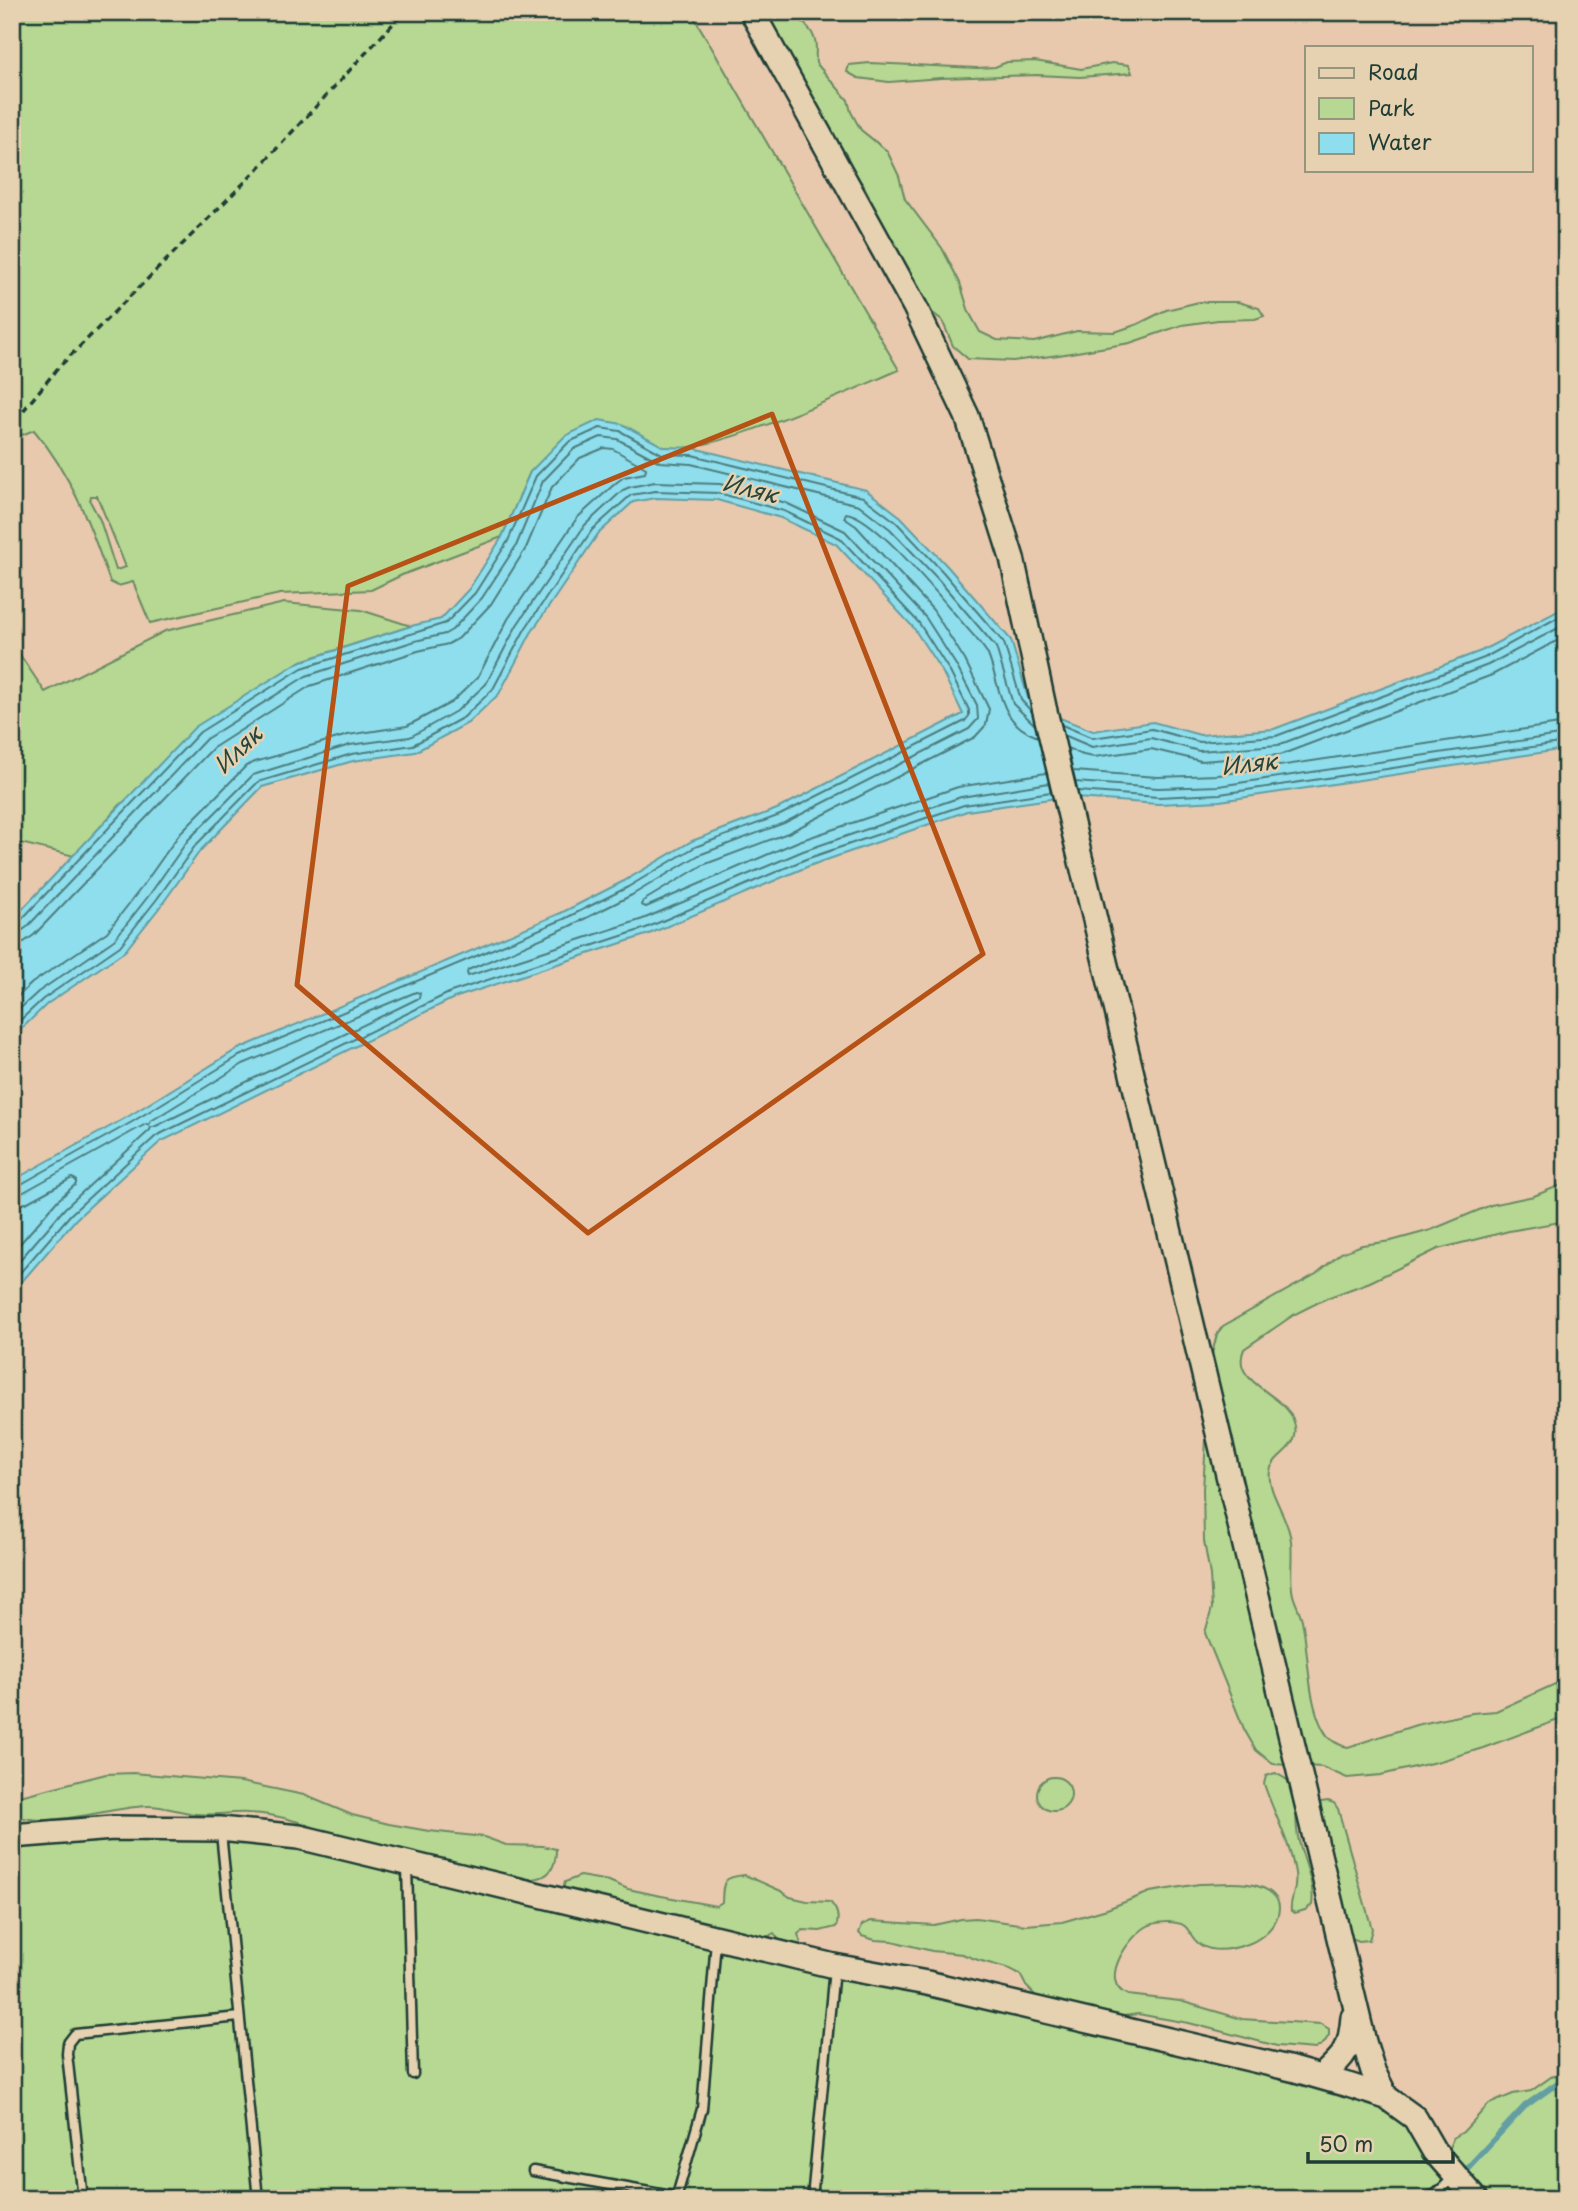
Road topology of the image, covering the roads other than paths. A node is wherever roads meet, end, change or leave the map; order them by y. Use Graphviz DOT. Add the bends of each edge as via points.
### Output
graph roads {
  1 [pos="752,12"];
  2 [pos="220,1829"];
  3 [pos="12,1836"];
  4 [pos="407,1863"];
  5 [pos="716,1938"];
  6 [pos="834,1966"];
  7 [pos="1355,2003"];
  8 [pos="239,2017"];
  9 [pos="413,2074"];
  10 [pos="1321,2077"];
  11 [pos="1386,2097"];
  12 [pos="533,2171"];
  13 [pos="677,2198"];
  14 [pos="1476,2198"];
  15 [pos="83,2199"];
  16 [pos="258,2199"];
  17 [pos="812,2199"];
  18 [pos="1426,2199"];
  1 -- 7 [label="street" via="915,307 967,416 1012,558"];
  2 -- 3 [label="street" via="113,1828"];
  2 -- 4 [label="street" via="299,1837"];
  2 -- 8 [label="lane"];
  4 -- 5 [label="street"];
  4 -- 9 [label="lane"];
  5 -- 6 [label="street"];
  5 -- 13 [label="lane" via="702,2109"];
  6 -- 10 [label="street" via="927,1983"];
  6 -- 17 [label="lane"];
  7 -- 10 [label="street" via="1351,2041"];
  7 -- 11 [label="street" via="1373,2071"];
  8 -- 15 [label="lane" via="75,2034 67,2054"];
  8 -- 16 [label="lane"];
  10 -- 11 [label="street"];
  11 -- 14 [label="street" via="1415,2118 1434,2151"];
  12 -- 13 [label="lane"];
  14 -- 18 [label="lane" via="1451,2180"];
}
